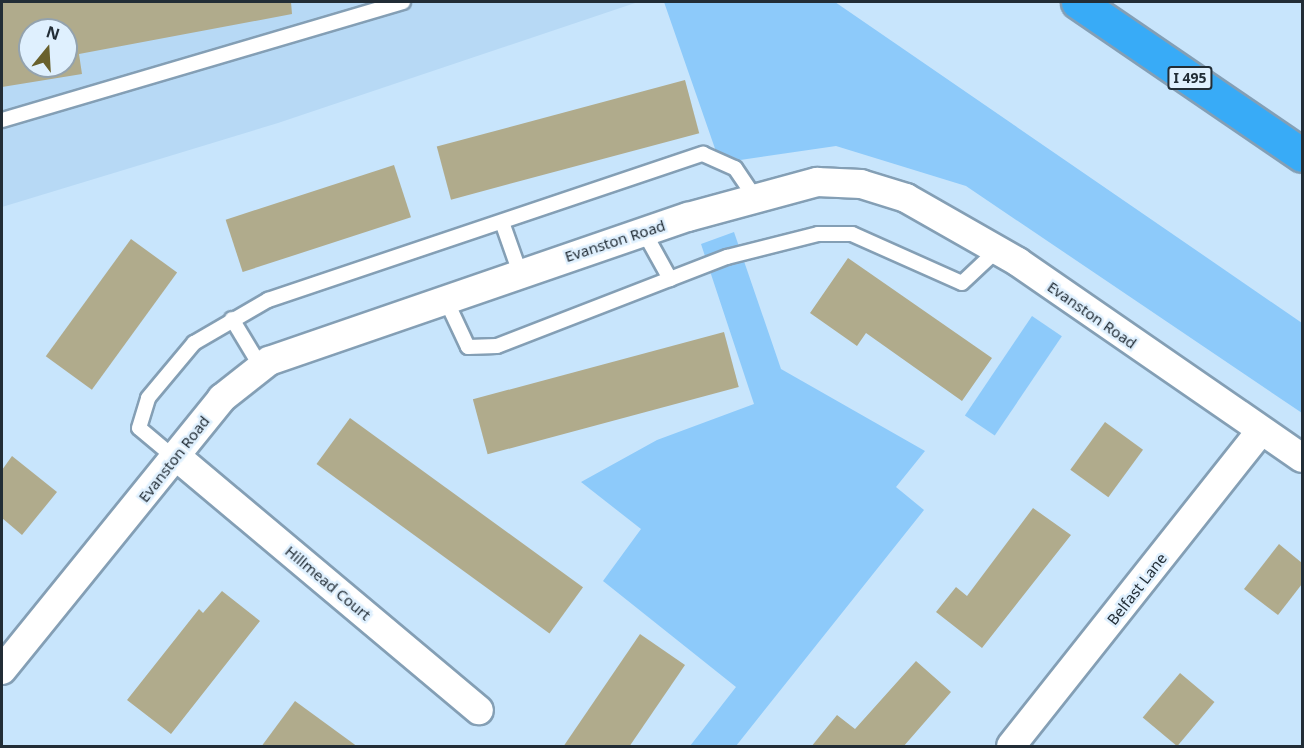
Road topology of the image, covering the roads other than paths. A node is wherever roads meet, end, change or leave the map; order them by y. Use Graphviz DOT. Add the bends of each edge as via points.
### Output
graph roads {
  1 [pos="403,2"];
  2 [pos="1078,2"];
  3 [pos="2,120"];
  4 [pos="1302,155"];
  5 [pos="754,196"];
  6 [pos="502,222"];
  7 [pos="644,232"];
  8 [pos="997,250"];
  9 [pos="520,273"];
  10 [pos="669,279"];
  11 [pos="445,298"];
  12 [pos="232,319"];
  13 [pos="261,367"];
  14 [pos="1261,431"];
  15 [pos="176,458"];
  16 [pos="1302,459"];
  17 [pos="11,638"];
  18 [pos="2,670"];
  19 [pos="479,710"];
  20 [pos="1013,746"];
  1 -- 3 [label="lane"];
  2 -- 4 [label="highway, I 495"];
  5 -- 6 [label="lane" via="735,168 703,154"];
  5 -- 7 [label="street, Evanston Road"];
  5 -- 8 [label="street, Evanston Road" via="817,182 861,184 906,198"];
  6 -- 9 [label="lane"];
  6 -- 12 [label="lane" via="289,293"];
  7 -- 9 [label="street, Evanston Road"];
  7 -- 10 [label="lane"];
  8 -- 10 [label="lane" via="962,283 852,234 818,234"];
  8 -- 14 [label="street, Evanston Road"];
  9 -- 11 [label="street, Evanston Road"];
  10 -- 11 [label="lane" via="496,346 468,347"];
  11 -- 13 [label="street, Evanston Road" via="298,347"];
  12 -- 13 [label="lane"];
  12 -- 15 [label="lane" via="194,343 139,416 139,428"];
  13 -- 15 [label="street, Evanston Road" via="222,398"];
  14 -- 16 [label="street, Evanston Road"];
  14 -- 20 [label="street, Belfast Lane"];
  15 -- 17 [label="street, Evanston Road"];
  15 -- 19 [label="street, Hillmead Court"];
  17 -- 18 [label="street, Evanston Road"];
}
